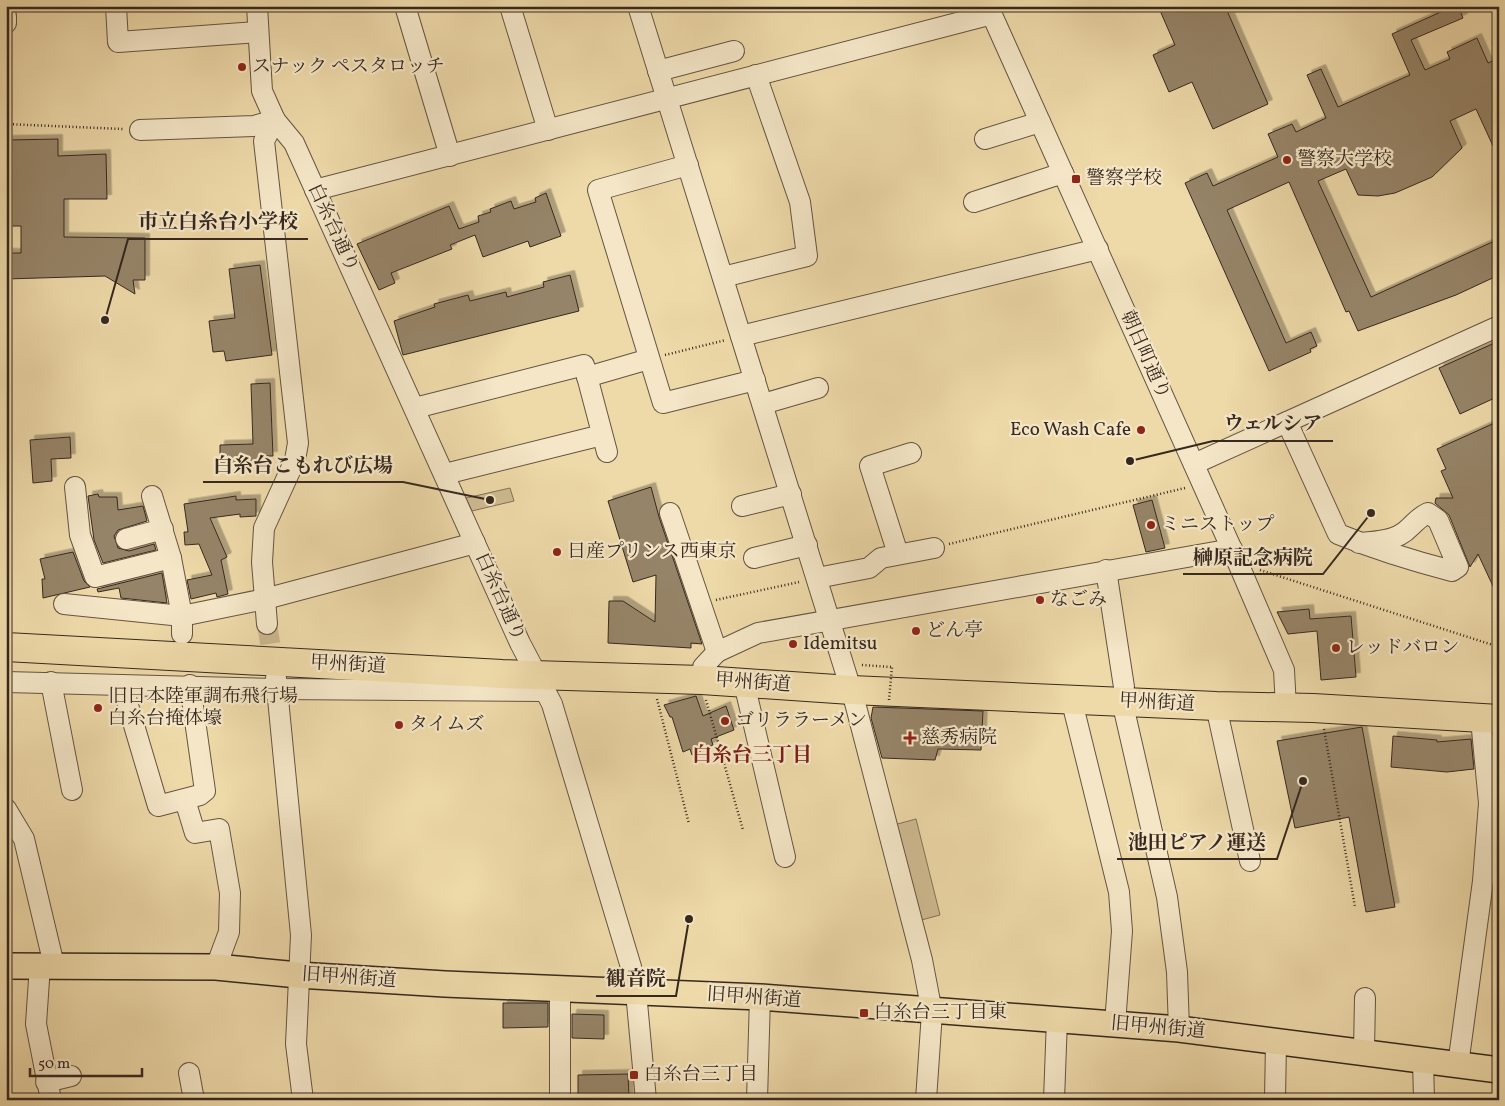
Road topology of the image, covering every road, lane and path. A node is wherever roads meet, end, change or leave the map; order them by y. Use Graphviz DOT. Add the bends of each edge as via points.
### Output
graph roads {
  1 [pos="116,6"];
  2 [pos="257,6"];
  3 [pos="405,6"];
  4 [pos="510,6"];
  5 [pos="638,6"];
  6 [pos="990,10"];
  7 [pos="6,16"];
  8 [pos="6,23"];
  9 [pos="258,32"];
  10 [pos="734,51"];
  11 [pos="658,71"];
  12 [pos="756,75"];
  13 [pos="667,100"];
  14 [pos="275,120"];
  15 [pos="1040,122"];
  16 [pos="6,124"];
  17 [pos="140,130"];
  18 [pos="548,130"];
  19 [pos="985,139"];
  20 [pos="450,156"];
  21 [pos="688,165"];
  22 [pos="1063,173"];
  23 [pos="315,190"];
  24 [pos="974,202"];
  25 [pos="1098,249"];
  26 [pos="723,277"];
  27 [pos="1499,326"];
  28 [pos="741,336"];
  29 [pos="649,359"];
  30 [pos="587,377"];
  31 [pos="755,380"];
  32 [pos="818,388"];
  33 [pos="763,404"];
  34 [pos="415,408"];
  35 [pos="1287,422"];
  36 [pos="912,453"];
  37 [pos="1194,464"];
  38 [pos="445,474"];
  39 [pos="1203,484"];
  40 [pos="75,487"];
  41 [pos="791,494"];
  42 [pos="152,496"];
  43 [pos="742,506"];
  44 [pos="670,513"];
  45 [pos="162,529"];
  46 [pos="1409,529"];
  47 [pos="126,539"];
  48 [pos="476,543"];
  49 [pos="1359,543"];
  50 [pos="807,545"];
  51 [pos="934,548"];
  52 [pos="898,554"];
  53 [pos="1235,556"];
  54 [pos="171,558"];
  55 [pos="754,558"];
  56 [pos="1411,560"];
  57 [pos="1106,570"];
  58 [pos="817,578"];
  59 [pos="265,599"];
  60 [pos="700,603"];
  61 [pos="64,604"];
  62 [pos="831,620"];
  63 [pos="268,624"];
  64 [pos="182,625"];
  65 [pos="6,635"];
  66 [pos="6,647"];
  67 [pos="1499,647"];
  68 [pos="708,670"];
  69 [pos="537,675"];
  70 [pos="854,676"];
  71 [pos="184,680"];
  72 [pos="6,682"];
  73 [pos="51,682"];
  74 [pos="744,682"];
  75 [pos="276,683"];
  76 [pos="122,684"];
  77 [pos="654,690"];
  78 [pos="1123,694"];
  79 [pos="1070,698"];
  80 [pos="889,700"];
  81 [pos="1285,701"];
  82 [pos="1216,706"];
  83 [pos="1321,709"];
  84 [pos="1493,714"];
  85 [pos="72,790"];
  86 [pos="185,800"];
  87 [pos="6,809"];
  88 [pos="689,824"];
  89 [pos="743,830"];
  90 [pos="784,857"];
  91 [pos="1250,861"];
  92 [pos="1355,908"];
  93 [pos="47,965"];
  94 [pos="6,966"];
  95 [pos="216,967"];
  96 [pos="298,975"];
  97 [pos="560,988"];
  98 [pos="636,992"];
  99 [pos="760,997"];
  100 [pos="1365,998"];
  101 [pos="932,1012"];
  102 [pos="1057,1019"];
  103 [pos="1115,1024"];
  104 [pos="1179,1029"];
  105 [pos="1276,1042"];
  106 [pos="1364,1051"];
  107 [pos="1423,1059"];
  108 [pos="1458,1064"];
  109 [pos="1499,1070"];
  110 [pos="189,1073"];
  111 [pos="71,1076"];
  112 [pos="49,1091"];
  113 [pos="194,1100"];
  114 [pos="304,1100"];
  115 [pos="560,1100"];
  116 [pos="646,1100"];
  117 [pos="757,1100"];
  118 [pos="926,1100"];
  119 [pos="1054,1100"];
  120 [pos="1274,1100"];
  121 [pos="1424,1100"];
  1 -- 9 [label="street" via="118,42"];
  2 -- 9 [label="street, 白糸台通り"];
  3 -- 20 [label="street"];
  4 -- 18 [label="street"];
  5 -- 11 [label="street"];
  6 -- 12 [label="street"];
  6 -- 15 [label="street, 朝日町通り"];
  7 -- 8 [label="street"];
  9 -- 14 [label="street, 白糸台通り" via="262,91"];
  10 -- 11 [label="street"];
  11 -- 13 [label="street"];
  12 -- 13 [label="street"];
  12 -- 26 [label="street" via="800,202 807,256"];
  13 -- 18 [label="street"];
  13 -- 21 [label="street"];
  14 -- 17 [label="street" via="254,126"];
  14 -- 23 [label="street, 白糸台通り" via="294,143"];
  14 -- 59 [label="street" via="264,141 298,443 295,460 264,528"];
  15 -- 19 [label="street"];
  15 -- 22 [label="street, 朝日町通り"];
  16 -- 17 [label="path"];
  18 -- 20 [label="street"];
  20 -- 23 [label="street"];
  21 -- 26 [label="street"];
  21 -- 29 [label="street" via="598,190"];
  22 -- 24 [label="street"];
  22 -- 25 [label="street, 朝日町通り"];
  23 -- 34 [label="street, 白糸台通り"];
  25 -- 28 [label="street"];
  25 -- 37 [label="street, 朝日町通り"];
  26 -- 28 [label="street"];
  27 -- 35 [label="street"];
  28 -- 29 [label="path"];
  28 -- 31 [label="street"];
  29 -- 30 [label="street"];
  29 -- 31 [label="street" via="664,403"];
  30 -- 34 [label="street" via="584,365"];
  30 -- 38 [label="street" via="605,443"];
  31 -- 33 [label="street"];
  32 -- 33 [label="street"];
  33 -- 41 [label="street"];
  34 -- 38 [label="street, 白糸台通り"];
  35 -- 37 [label="street"];
  35 -- 49 [label="street" via="1338,534"];
  36 -- 52 [label="street" via="870,466"];
  37 -- 39 [label="street, 朝日町通り"];
  38 -- 48 [label="street, 白糸台通り"];
  39 -- 51 [label="path"];
  39 -- 53 [label="street, 朝日町通り"];
  40 -- 54 [label="street" via="80,535 95,578"];
  41 -- 43 [label="street"];
  41 -- 50 [label="street"];
  42 -- 45 [label="street"];
  44 -- 60 [label="street"];
  45 -- 47 [label="street"];
  45 -- 54 [label="street"];
  46 -- 49 [label="street" via="1386,540"];
  46 -- 56 [label="street" via="1406,540"];
  46 -- 56 [label="street" via="1421,516 1428,513 1435,516 1458,567 1452,572"];
  48 -- 59 [label="street"];
  48 -- 69 [label="street, 白糸台通り"];
  49 -- 56 [label="street"];
  50 -- 55 [label="street"];
  50 -- 58 [label="street"];
  51 -- 52 [label="street"];
  52 -- 58 [label="street" via="881,558 869,568"];
  53 -- 57 [label="street"];
  53 -- 67 [label="path"];
  53 -- 81 [label="street, 朝日町通り" via="1284,670"];
  54 -- 64 [label="street"];
  57 -- 62 [label="street"];
  57 -- 78 [label="street"];
  58 -- 60 [label="path"];
  58 -- 62 [label="street"];
  59 -- 63 [label="street"];
  59 -- 64 [label="street"];
  60 -- 68 [label="street"];
  61 -- 64 [label="street"];
  62 -- 68 [label="street" via="758,633"];
  62 -- 70 [label="street"];
  65 -- 69 [label="highway, 甲州街道"];
  66 -- 69 [label="highway, 甲州街道"];
  68 -- 69 [label="highway, 甲州街道"];
  68 -- 70 [label="highway, 甲州街道"];
  68 -- 89 [label="path"];
  69 -- 74 [label="highway, 甲州街道"];
  69 -- 75 [label="street"];
  69 -- 98 [label="street, 白糸台通り" via="555,714"];
  70 -- 74 [label="highway, 甲州街道"];
  70 -- 78 [label="highway, 甲州街道"];
  70 -- 79 [label="highway, 甲州街道"];
  70 -- 80 [label="path, bridge" via="892,667"];
  70 -- 101 [label="street"];
  71 -- 75 [label="street"];
  71 -- 76 [label="street"];
  71 -- 86 [label="street" via="205,791"];
  72 -- 73 [label="street"];
  73 -- 76 [label="street"];
  73 -- 85 [label="street"];
  74 -- 90 [label="street"];
  75 -- 96 [label="street" via="301,935"];
  76 -- 86 [label="street" via="158,806"];
  77 -- 88 [label="path"];
  78 -- 79 [label="highway, 甲州街道"];
  78 -- 81 [label="highway, 甲州街道"];
  78 -- 82 [label="highway, 甲州街道"];
  78 -- 104 [label="street" via="1167,896 1177,972"];
  79 -- 103 [label="street" via="1119,892 1122,931"];
  81 -- 82 [label="highway, 甲州街道"];
  81 -- 83 [label="highway, 甲州街道"];
  81 -- 84 [label="highway, 甲州街道"];
  82 -- 91 [label="street"];
  83 -- 84 [label="highway, 甲州街道"];
  83 -- 92 [label="path"];
  84 -- 108 [label="street" via="1483,881"];
  86 -- 95 [label="street" via="195,833 219,829 230,903 229,932"];
  87 -- 93 [label="street" via="24,839"];
  93 -- 94 [label="main road, 旧甲州街道"];
  93 -- 95 [label="main road, 旧甲州街道"];
  93 -- 112 [label="street" via="36,1024"];
  95 -- 96 [label="main road, 旧甲州街道"];
  96 -- 97 [label="main road, 旧甲州街道"];
  96 -- 114 [label="street" via="296,1044"];
  97 -- 98 [label="main road, 旧甲州街道"];
  97 -- 115 [label="street"];
  98 -- 99 [label="main road, 旧甲州街道"];
  98 -- 116 [label="street, 白糸台通り"];
  99 -- 101 [label="main road, 旧甲州街道"];
  99 -- 117 [label="street"];
  100 -- 106 [label="street"];
  101 -- 102 [label="main road, 旧甲州街道"];
  101 -- 118 [label="street"];
  102 -- 103 [label="main road, 旧甲州街道"];
  102 -- 119 [label="street"];
  103 -- 104 [label="main road, 旧甲州街道"];
  104 -- 105 [label="main road, 旧甲州街道"];
  105 -- 106 [label="main road, 旧甲州街道"];
  105 -- 120 [label="street"];
  106 -- 107 [label="main road, 旧甲州街道"];
  107 -- 108 [label="main road, 旧甲州街道"];
  107 -- 121 [label="street"];
  108 -- 109 [label="main road, 旧甲州街道"];
  110 -- 113 [label="street"];
  111 -- 112 [label="street"];
}
